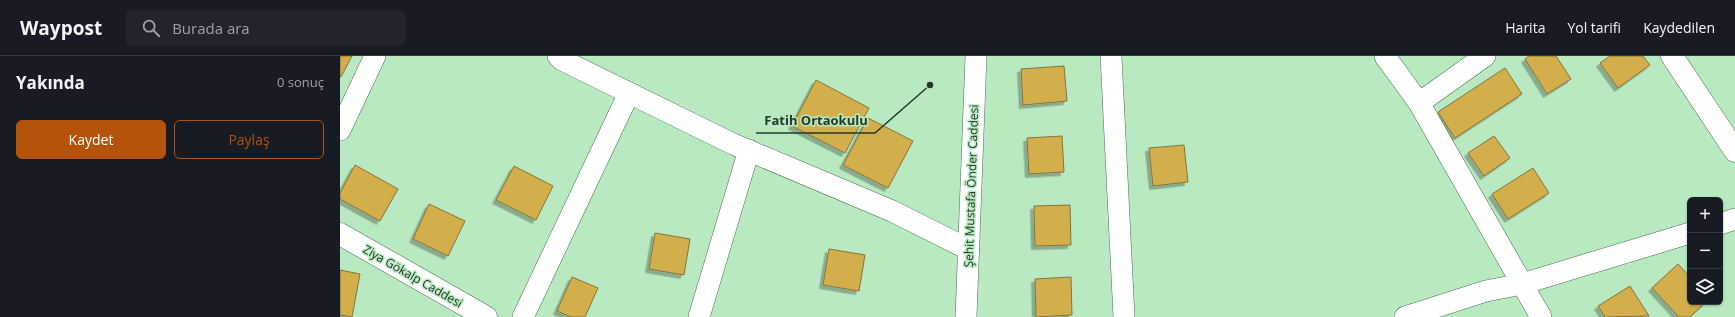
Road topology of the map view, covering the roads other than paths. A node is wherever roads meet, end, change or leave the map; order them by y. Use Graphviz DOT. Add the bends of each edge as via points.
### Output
graph roads {
  1 [pos="375,56"];
  2 [pos="558,56"];
  3 [pos="976,56"];
  4 [pos="1111,56"];
  5 [pos="1385,56"];
  6 [pos="1485,56"];
  7 [pos="1672,56"];
  8 [pos="629,93"];
  9 [pos="1419,103"];
  10 [pos="340,130"];
  11 [pos="749,150"];
  12 [pos="1735,151"];
  13 [pos="1735,219"];
  14 [pos="1723,223"];
  15 [pos="340,234"];
  16 [pos="1687,234"];
  17 [pos="968,249"];
  18 [pos="1522,284"];
  19 [pos="486,317"];
  20 [pos="524,317"];
  21 [pos="699,317"];
  22 [pos="966,317"];
  23 [pos="1124,317"];
  24 [pos="1405,317"];
  25 [pos="1541,317"];
  1 -- 10 [label="street"];
  2 -- 8 [label="street"];
  3 -- 17 [label="street, Şehit Mustafa Önder Caddesi"];
  4 -- 23 [label="street"];
  5 -- 9 [label="street"];
  6 -- 9 [label="street"];
  7 -- 12 [label="street"];
  8 -- 11 [label="street"];
  8 -- 20 [label="street"];
  9 -- 18 [label="street"];
  11 -- 17 [label="street" via="892,211"];
  11 -- 21 [label="street"];
  13 -- 14 [label="street"];
  15 -- 19 [label="street, Ziya Gökalp Caddesi"];
  16 -- 18 [label="street"];
  17 -- 22 [label="street, Şehit Mustafa Önder Caddesi"];
  18 -- 24 [label="street" via="1486,291"];
  18 -- 25 [label="street"];
}
